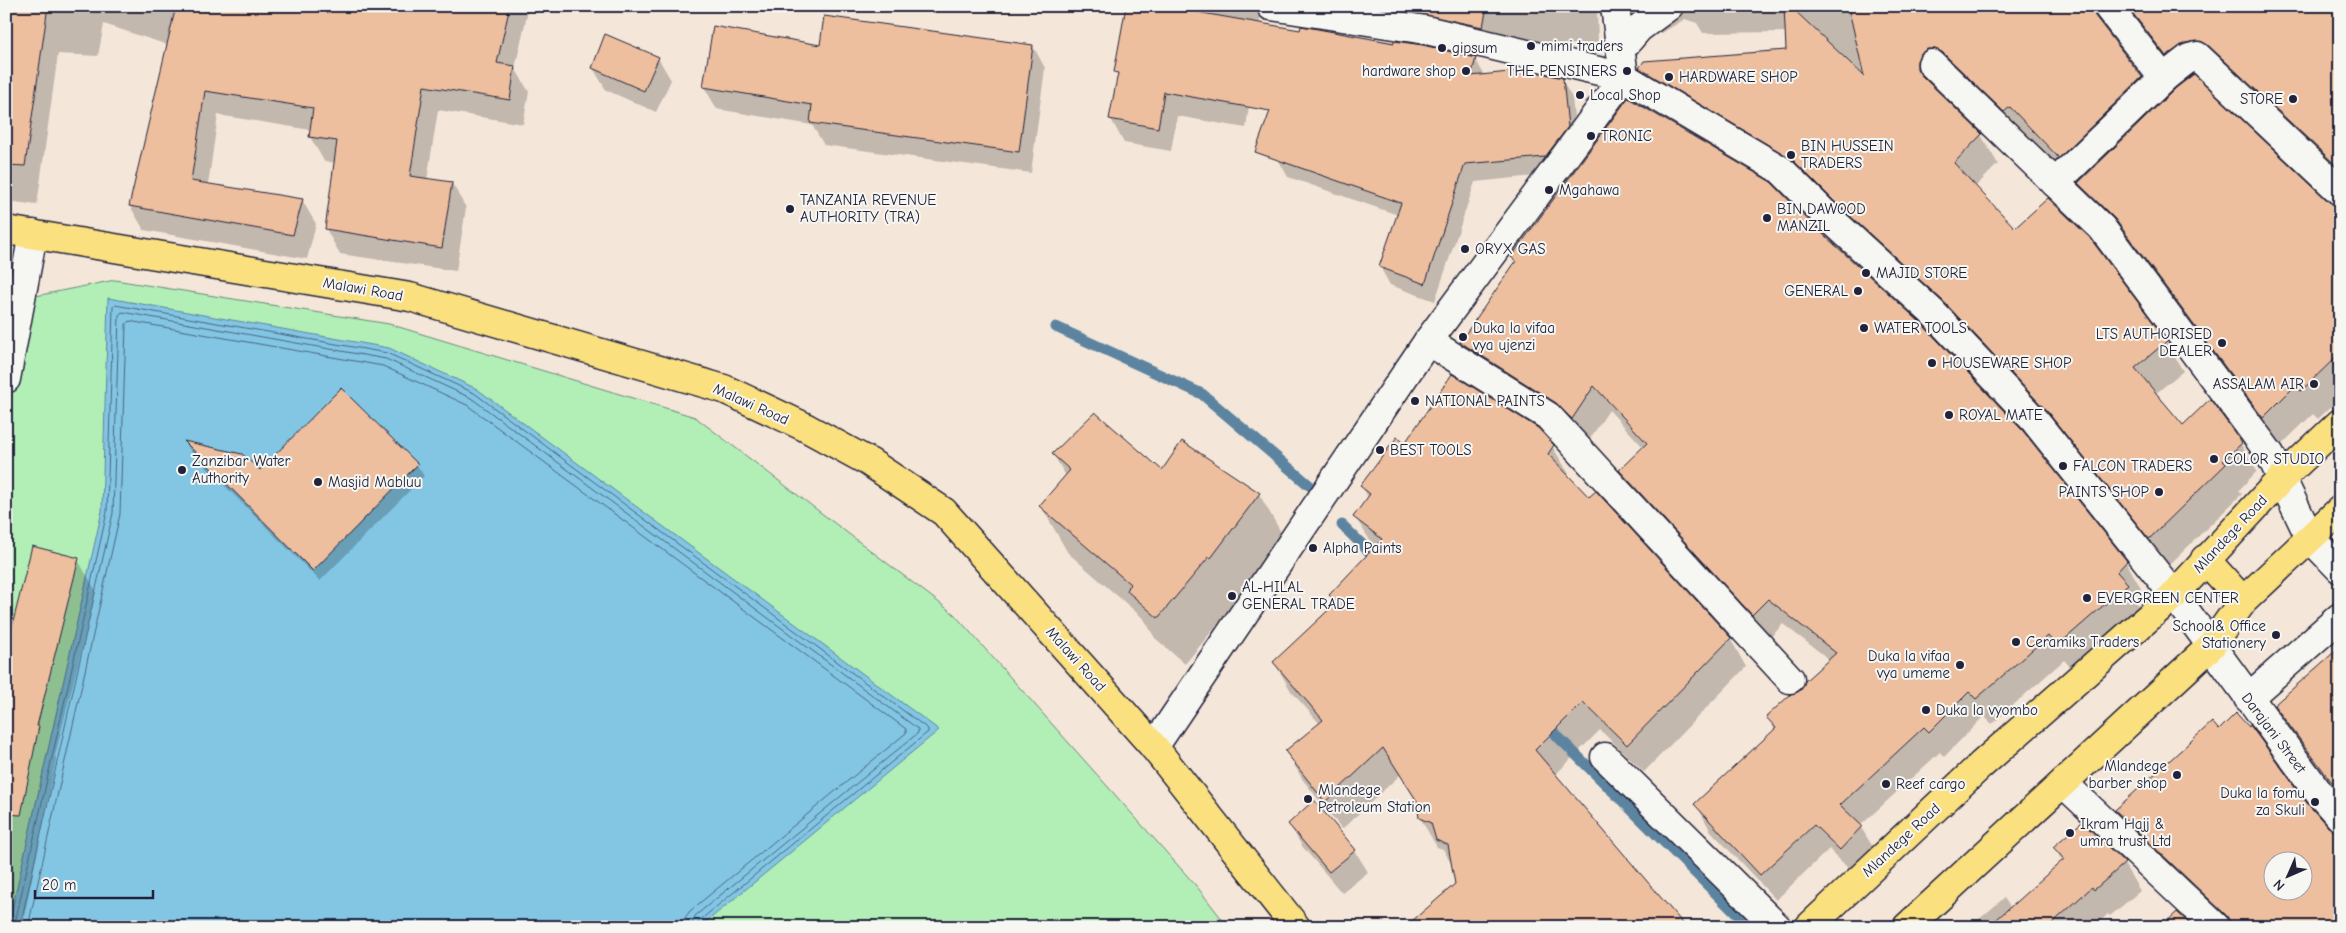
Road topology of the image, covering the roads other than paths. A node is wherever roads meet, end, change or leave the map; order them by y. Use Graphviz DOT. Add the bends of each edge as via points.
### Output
graph roads {
  1 [pos="1271,6"];
  2 [pos="1616,6"];
  3 [pos="1669,6"];
  4 [pos="2107,6"];
  5 [pos="1621,49"];
  6 [pos="1932,64"];
  7 [pos="2166,76"];
  8 [pos="1624,77"];
  9 [pos="2055,183"];
  10 [pos="2340,191"];
  11 [pos="6,230"];
  12 [pos="33,234"];
  13 [pos="1428,341"];
  14 [pos="6,379"];
  15 [pos="2340,423"];
  16 [pos="2282,478"];
  17 [pos="2340,510"];
  18 [pos="2310,538"];
  19 [pos="2205,559"];
  20 [pos="2340,569"];
  21 [pos="2174,595"];
  22 [pos="2243,601"];
  23 [pos="2340,617"];
  24 [pos="2210,647"];
  25 [pos="1790,679"];
  26 [pos="2248,698"];
  27 [pos="1154,747"];
  28 [pos="1605,757"];
  29 [pos="2063,783"];
  30 [pos="2340,817"];
  31 [pos="1296,927"];
  32 [pos="1777,927"];
  33 [pos="1809,927"];
  34 [pos="1907,927"];
  35 [pos="2216,927"];
  1 -- 8 [label="street, Darajani Street" via="1426,30"];
  2 -- 5 [label="street"];
  3 -- 5 [label="street" via="1640,28"];
  4 -- 7 [label="street"];
  5 -- 8 [label="street"];
  6 -- 9 [label="street"];
  7 -- 9 [label="street"];
  7 -- 10 [label="street" via="2188,58 2197,56"];
  8 -- 13 [label="street"];
  8 -- 21 [label="street, Darajani Street" via="1781,170 1932,312 2035,421"];
  9 -- 16 [label="street" via="2102,228 2270,454"];
  11 -- 12 [label="main road, Malawi Road"];
  12 -- 14 [label="street"];
  12 -- 27 [label="main road, Malawi Road" via="410,297 724,389 869,462 944,512"];
  13 -- 25 [label="street" via="1548,416"];
  13 -- 27 [label="street"];
  15 -- 16 [label="main road, Mlandege Road"];
  16 -- 18 [label="street"];
  16 -- 19 [label="main road, Mlandege Road"];
  17 -- 18 [label="main road"];
  18 -- 20 [label="street"];
  18 -- 22 [label="main road"];
  19 -- 21 [label="main road, Mlandege Road"];
  19 -- 22 [label="main road"];
  21 -- 24 [label="street, Darajani Street"];
  21 -- 33 [label="main road, Mlandege Road" via="1981,765"];
  22 -- 24 [label="main road"];
  23 -- 26 [label="street"];
  24 -- 26 [label="street, Darajani Street"];
  24 -- 29 [label="main road"];
  26 -- 30 [label="street, Darajani Street"];
  27 -- 31 [label="main road, Malawi Road"];
  28 -- 32 [label="street"];
  29 -- 34 [label="main road"];
  29 -- 35 [label="street"];
}
